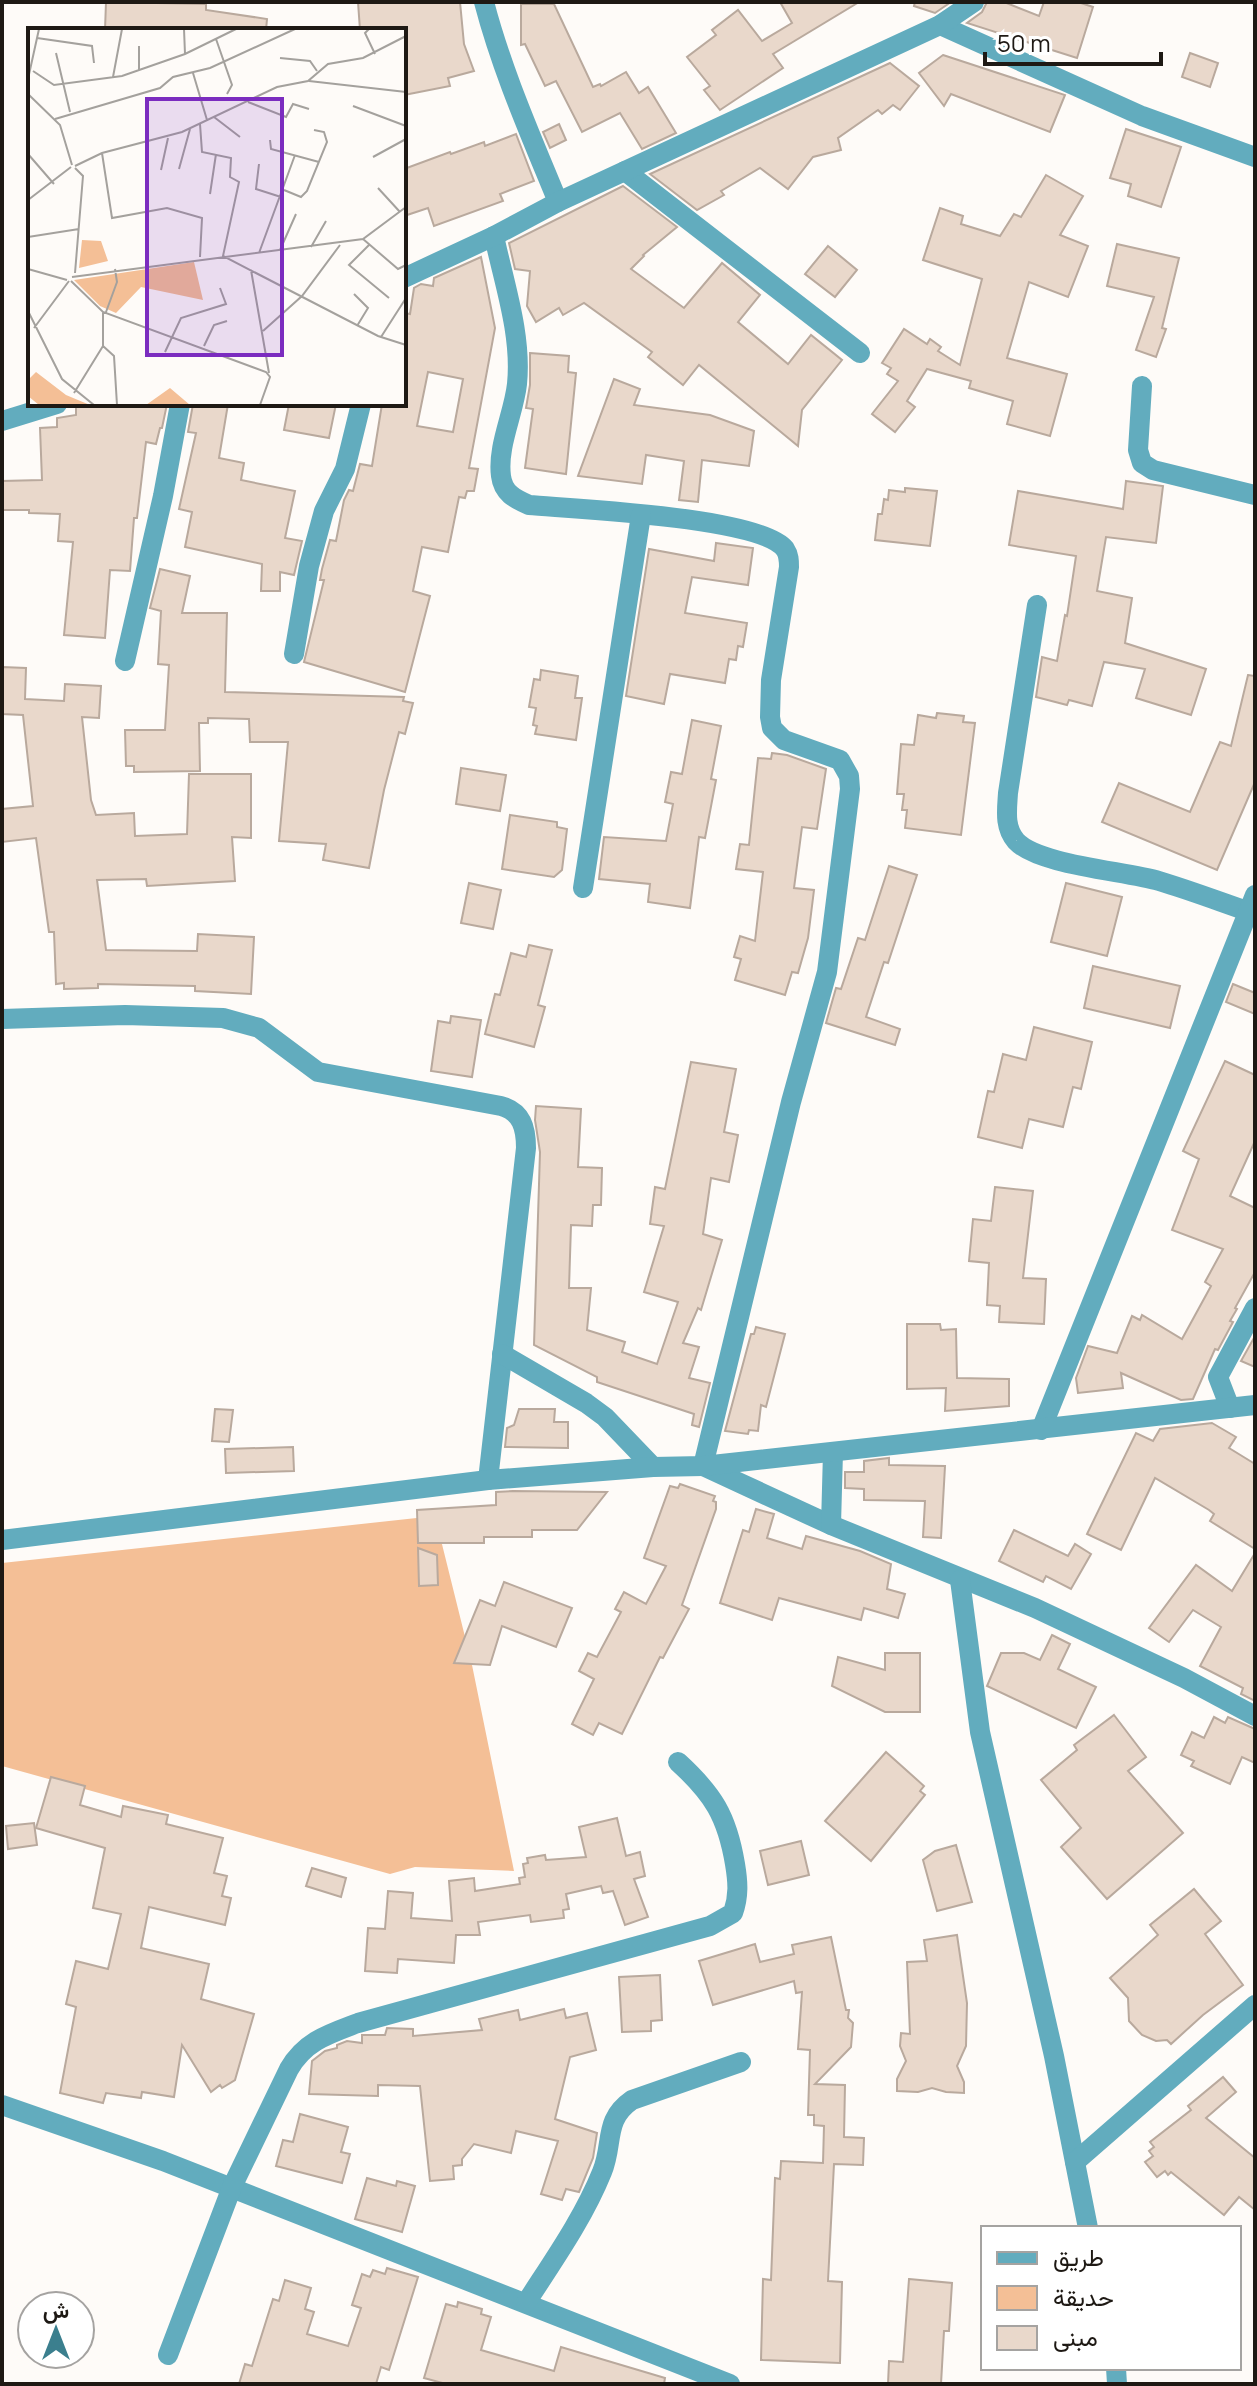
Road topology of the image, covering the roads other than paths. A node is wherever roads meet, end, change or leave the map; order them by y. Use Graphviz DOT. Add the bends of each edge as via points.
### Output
graph roads {
  1 [pos="484,2"];
  2 [pos="974,2"];
  3 [pos="940,25"];
  4 [pos="1255,157"];
  5 [pos="625,171"];
  6 [pos="558,202"];
  7 [pos="494,236"];
  8 [pos="406,277"];
  9 [pos="860,353"];
  10 [pos="1142,386"];
  11 [pos="51,406"];
  12 [pos="180,406"];
  13 [pos="361,406"];
  14 [pos="2,421"];
  15 [pos="1255,495"];
  16 [pos="641,515"];
  17 [pos="1037,605"];
  18 [pos="294,654"];
  19 [pos="125,661"];
  20 [pos="583,888"];
  21 [pos="1251,903"];
  22 [pos="2,1019"];
  23 [pos="1255,1308"];
  24 [pos="502,1354"];
  25 [pos="1255,1405"];
  26 [pos="1230,1408"];
  27 [pos="1041,1430"];
  28 [pos="833,1452"];
  29 [pos="703,1466"];
  30 [pos="653,1467"];
  31 [pos="488,1480"];
  32 [pos="831,1525"];
  33 [pos="2,1540"];
  34 [pos="960,1580"];
  35 [pos="1255,1716"];
  36 [pos="678,1762"];
  37 [pos="1255,2005"];
  38 [pos="741,2062"];
  39 [pos="2,2105"];
  40 [pos="1075,2162"];
  41 [pos="232,2187"];
  42 [pos="1088,2226"];
  43 [pos="526,2303"];
  44 [pos="168,2355"];
  45 [pos="730,2384"];
  1 -- 6 [label="street"];
  2 -- 3 [label="street"];
  3 -- 4 [label="street" via="1142,116"];
  3 -- 5 [label="street"];
  5 -- 6 [label="street"];
  5 -- 9 [label="street"];
  6 -- 7 [label="street"];
  7 -- 8 [label="street"];
  7 -- 16 [label="street" via="518,363 500,464 506,490 529,505"];
  10 -- 15 [label="street" via="1142,463"];
  11 -- 14 [label="street"];
  12 -- 19 [label="street"];
  13 -- 18 [label="street" via="345,469 324,511 309,566"];
  16 -- 20 [label="street"];
  16 -- 29 [label="street" via="743,530 786,550 789,567 771,680 772,728 784,740 840,760 850,789 827,972"];
  17 -- 21 [label="street" via="1008,793 1006,822 1015,840 1047,857"];
  21 -- 27 [label="street"];
  22 -- 24 [label="street" via="223,1018 259,1028 318,1072 514,1112 524,1126 526,1148"];
  23 -- 26 [label="street" via="1218,1377"];
  24 -- 30 [label="street" via="605,1417"];
  24 -- 31 [label="street"];
  25 -- 26 [label="street"];
  26 -- 27 [label="street"];
  27 -- 28 [label="street"];
  28 -- 29 [label="street"];
  28 -- 32 [label="street"];
  29 -- 30 [label="street"];
  29 -- 32 [label="street"];
  30 -- 31 [label="street"];
  31 -- 33 [label="street"];
  32 -- 34 [label="street"];
  34 -- 35 [label="street" via="1048,1614"];
  34 -- 40 [label="street" via="980,1732"];
  36 -- 41 [label="street" via="703,1785 729,1833 738,1886 733,1913 710,1926 358,2023 313,2041 289,2069"];
  37 -- 40 [label="street"];
  38 -- 43 [label="street" via="621,2108 613,2118 609,2151 594,2190"];
  39 -- 41 [label="street"];
  40 -- 42 [label="street"];
  41 -- 43 [label="street"];
  41 -- 44 [label="street"];
  43 -- 45 [label="street"];
}
